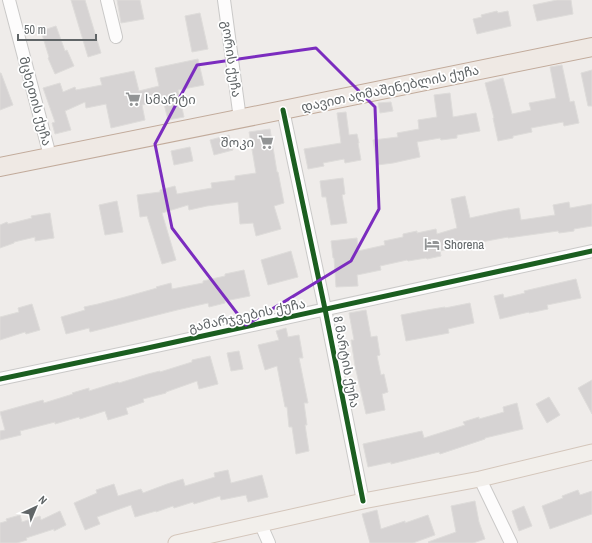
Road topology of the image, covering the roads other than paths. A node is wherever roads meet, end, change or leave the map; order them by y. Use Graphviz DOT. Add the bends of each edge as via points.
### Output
graph roads {
  1 [pos="9,0"];
  2 [pos="107,0"];
  3 [pos="224,0"];
  4 [pos="116,37"];
  5 [pos="592,47"];
  6 [pos="283,110"];
  7 [pos="240,119"];
  8 [pos="50,156"];
  9 [pos="0,167"];
  10 [pos="592,251"];
  11 [pos="325,309"];
  12 [pos="0,379"];
  13 [pos="592,452"];
  14 [pos="480,479"];
  15 [pos="363,501"];
  16 [pos="261,525"];
  17 [pos="176,543"];
  18 [pos="269,543"];
  19 [pos="511,543"];
  1 -- 8 [label="street, მცხეთის ქუჩა"];
  2 -- 4 [label="street"];
  3 -- 7 [label="street, გორის ქუჩა"];
  5 -- 6 [label="highway, დავით აღმაშენებლის ქუჩა"];
  6 -- 7 [label="highway, დავით აღმაშენებლის ქუჩა"];
  6 -- 11 [label="street, 8 მარტის ქუჩა"];
  7 -- 8 [label="highway, დავით აღმაშენებლის ქუჩა"];
  8 -- 9 [label="highway, დავით აღმაშენებლის ქუჩა"];
  10 -- 11 [label="street, გამარჯვების ქუჩა"];
  11 -- 12 [label="street, გამარჯვების ქუჩა"];
  11 -- 15 [label="street, 8 მარტის ქუჩა"];
  13 -- 14 [label="main road"];
  14 -- 15 [label="main road"];
  14 -- 19 [label="street"];
  15 -- 16 [label="main road"];
  16 -- 17 [label="main road"];
  16 -- 18 [label="street"];
}
